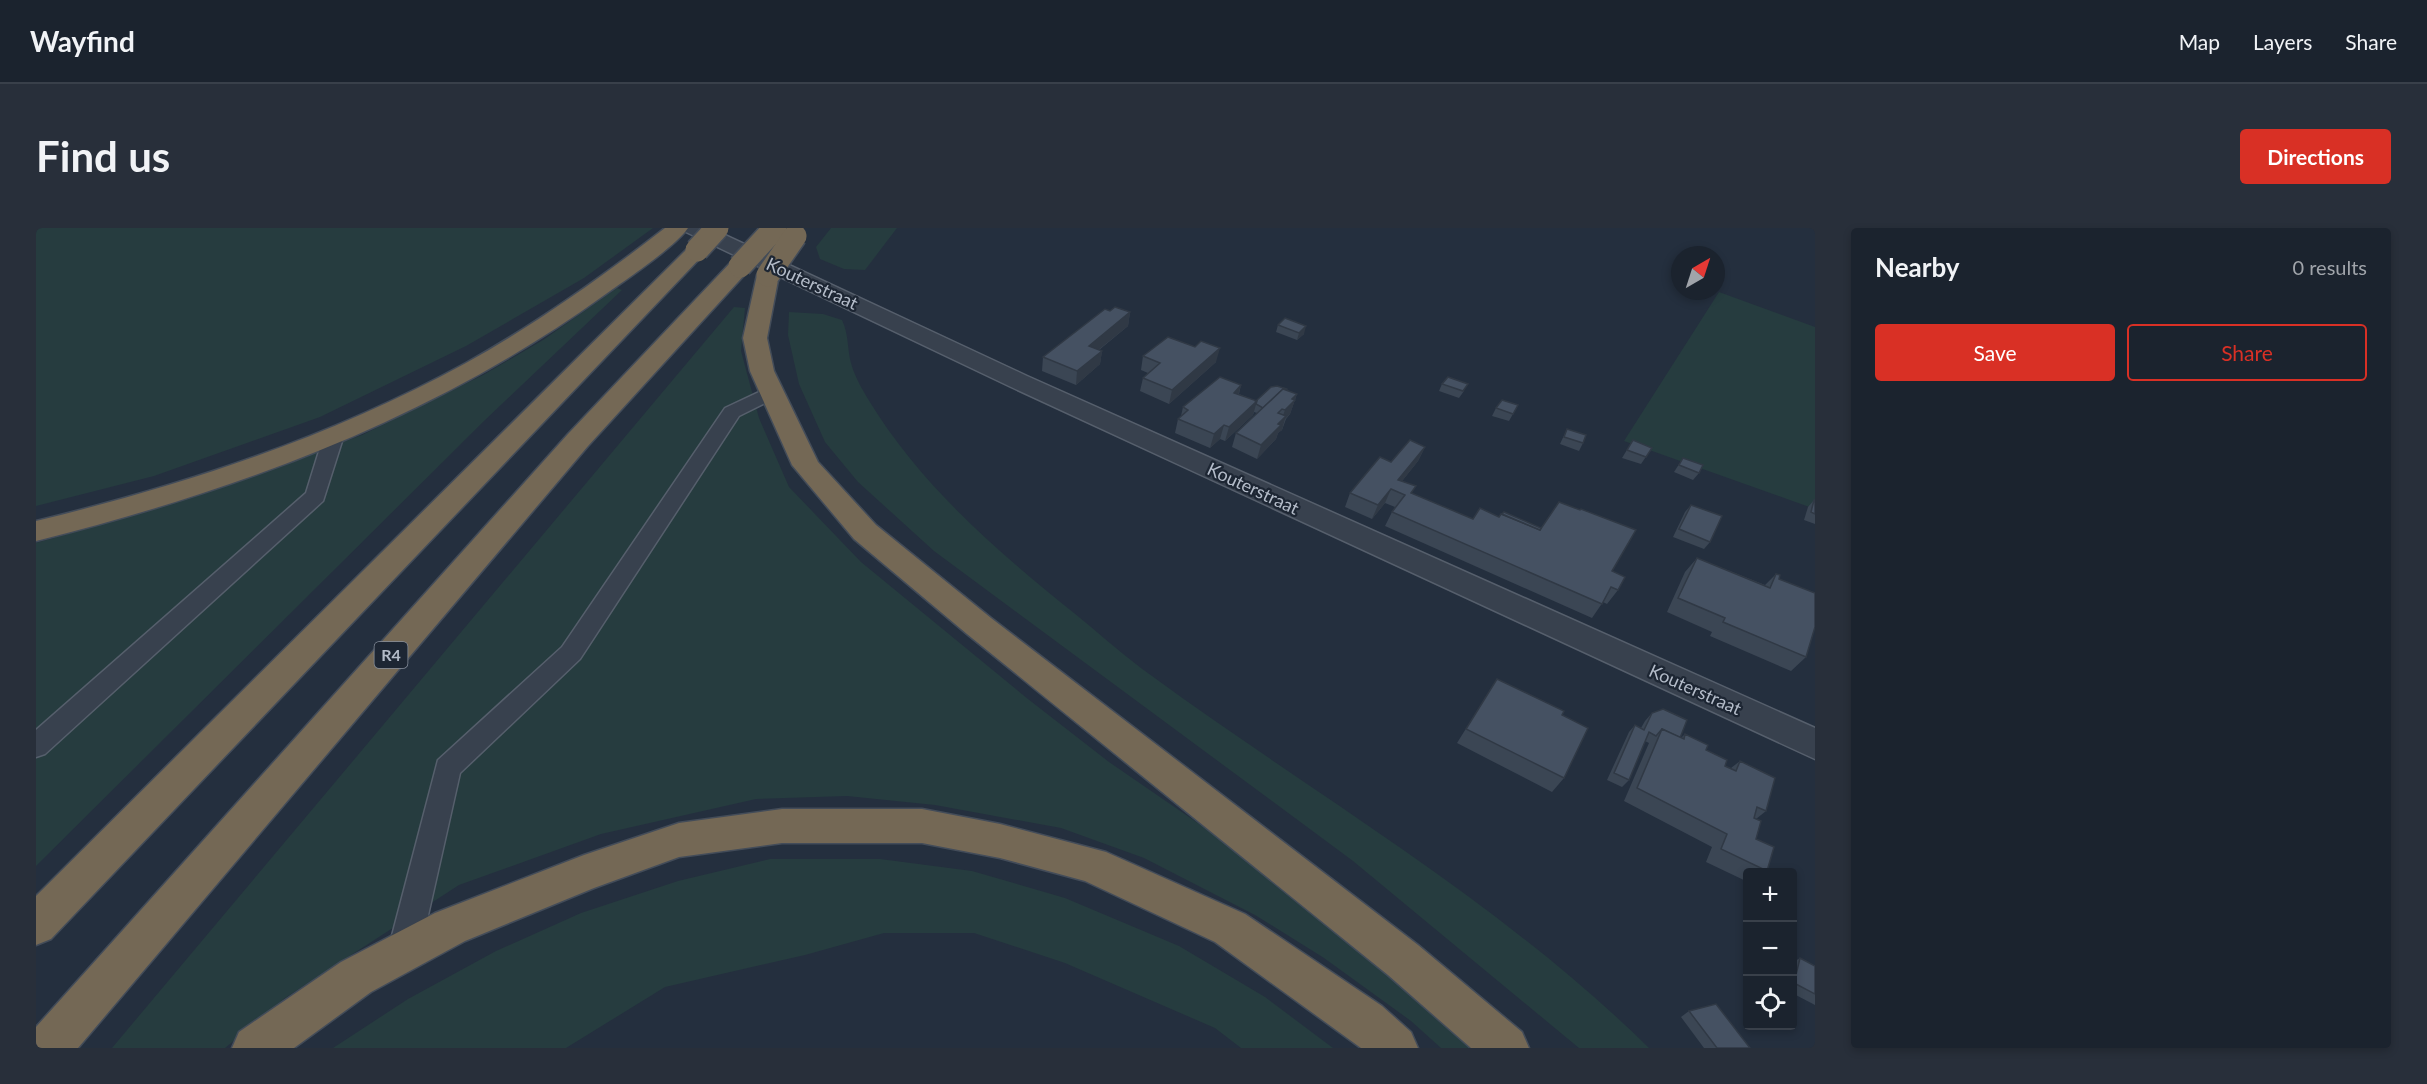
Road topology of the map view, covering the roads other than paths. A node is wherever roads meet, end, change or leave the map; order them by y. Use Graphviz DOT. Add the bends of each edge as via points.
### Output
graph roads {
  1 [pos="790,231"];
  2 [pos="696,233"];
  3 [pos="754,271"];
  4 [pos="772,392"];
  5 [pos="334,435"];
  6 [pos="36,531"];
  7 [pos="1815,744"];
  8 [pos="36,746"];
  9 [pos="36,925"];
  10 [pos="404,951"];
  11 [pos="48,1048"];
  12 [pos="255,1048"];
  13 [pos="1395,1048"];
  14 [pos="1506,1048"];
  1 -- 3 [label="highway, bridge"];
  1 -- 3 [label="highway, R4, bridge"];
  2 -- 5 [label="highway" via="655,247 575,305 474,369"];
  2 -- 7 [label="street, Kouterstraat"];
  2 -- 9 [label="highway"];
  3 -- 4 [label="highway" via="754,338"];
  3 -- 11 [label="highway, R4" via="578,440"];
  4 -- 10 [label="lane" via="732,412 571,653 448,768"];
  4 -- 14 [label="highway" via="806,465 865,532 978,626 1403,960"];
  5 -- 6 [label="highway" via="180,491"];
  5 -- 8 [label="lane" via="316,496"];
  10 -- 12 [label="highway" via="356,977"];
  10 -- 13 [label="highway" via="450,927 584,873 680,840 782,826 922,826 1092,865 1230,928 1366,1022"];
}
